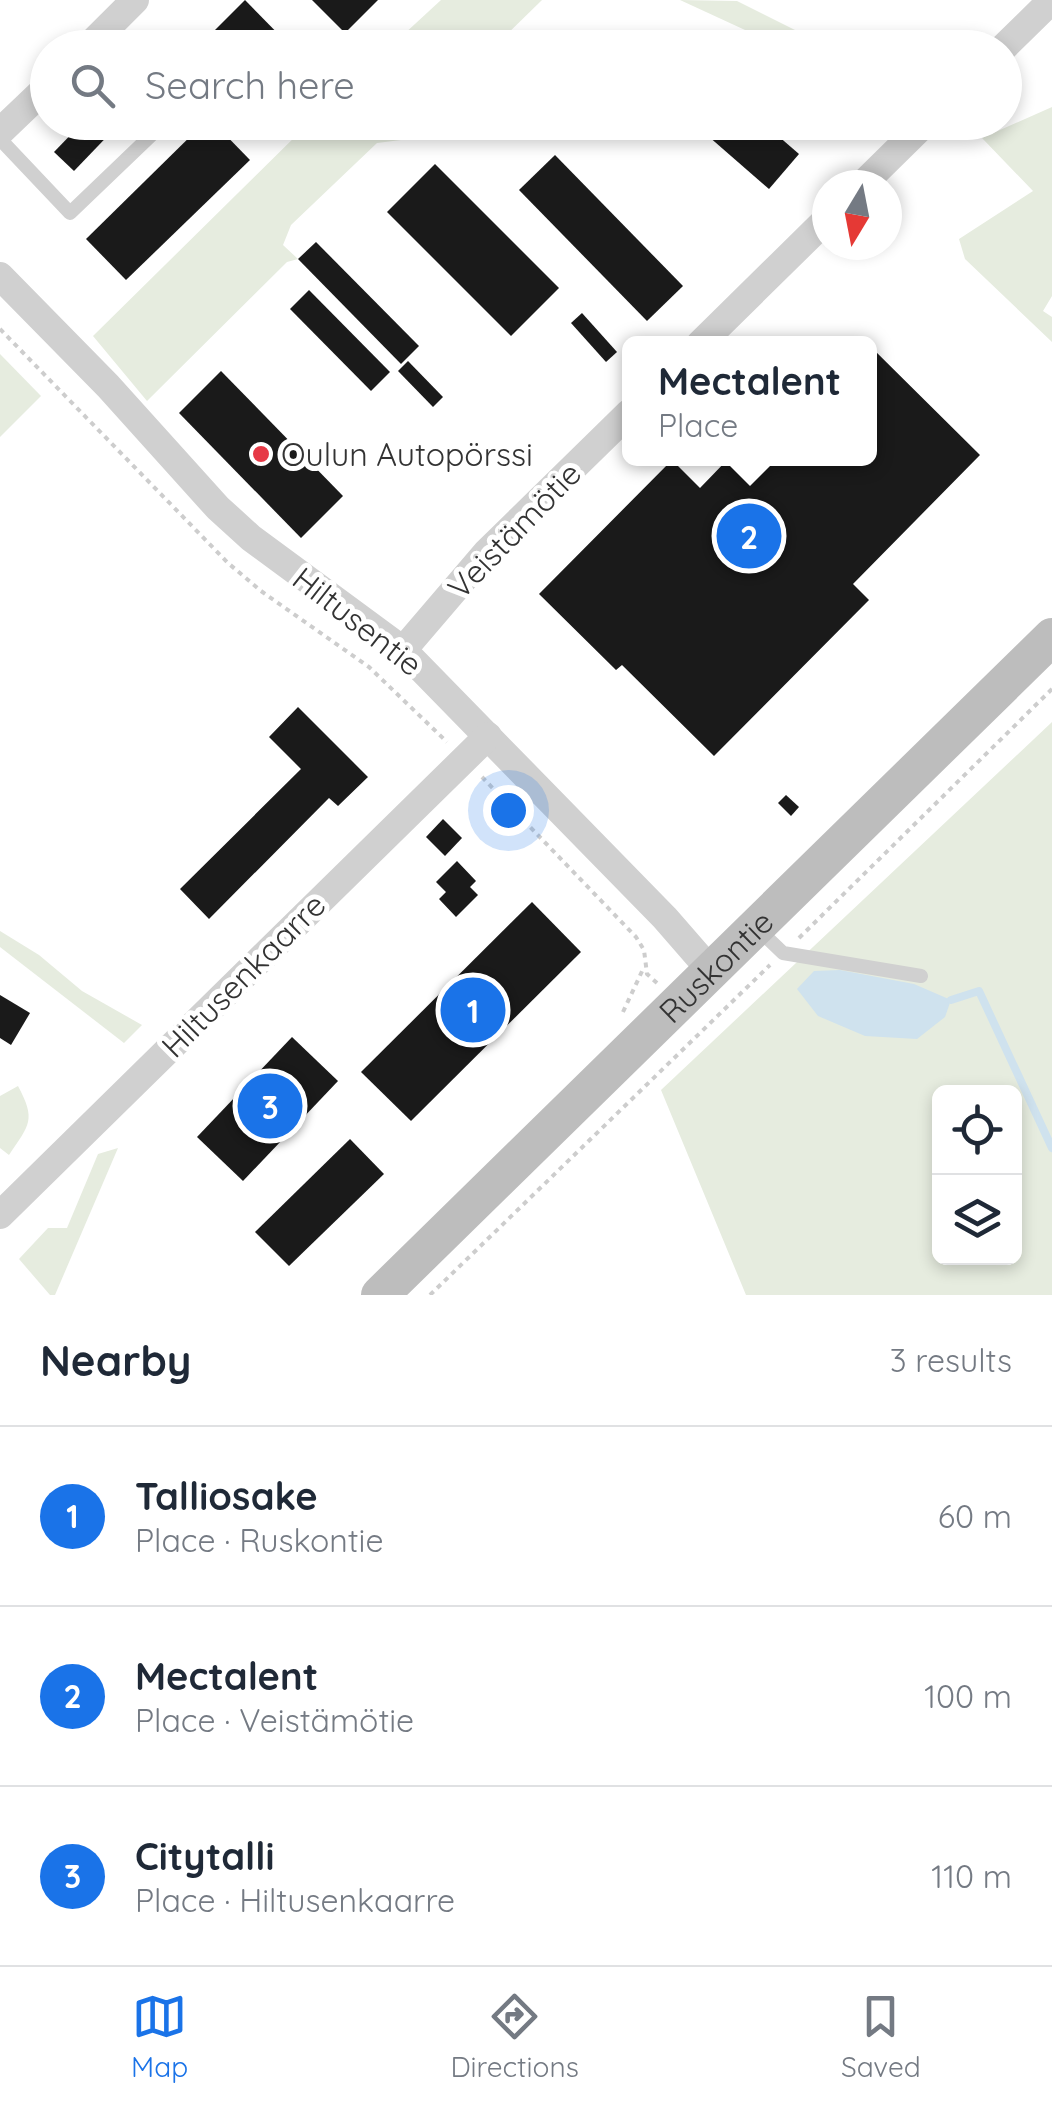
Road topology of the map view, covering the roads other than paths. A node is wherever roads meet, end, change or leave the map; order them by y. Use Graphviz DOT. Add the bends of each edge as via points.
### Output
graph roads {
  1 [pos="135,0"];
  2 [pos="1052,0"];
  3 [pos="112,30"];
  4 [pos="1021,30"];
  5 [pos="30,105"];
  6 [pos="0,136"];
  7 [pos="145,140"];
  8 [pos="908,140"];
  9 [pos="877,170"];
  10 [pos="812,235"];
  11 [pos="0,276"];
  12 [pos="708,336"];
  13 [pos="622,421"];
  14 [pos="1052,637"];
  15 [pos="402,650"];
  16 [pos="488,736"];
  17 [pos="770,941"];
  18 [pos="712,972"];
  19 [pos="921,976"];
  20 [pos="0,1216"];
  21 [pos="380,1295"];
  1 -- 3 [label="street"];
  2 -- 4 [label="street"];
  5 -- 6 [label="street"];
  6 -- 7 [label="lane" via="70,213"];
  8 -- 9 [label="street"];
  10 -- 12 [label="street"];
  11 -- 15 [label="street, Hiltusentie" via="218,508"];
  13 -- 15 [label="street, Veistämötie" via="486,554"];
  14 -- 17 [label="main road, Ruskontie"];
  15 -- 16 [label="street, Hiltusentie"];
  16 -- 18 [label="street, Hiltusentie"];
  16 -- 20 [label="street, Hiltusenkaarre"];
  17 -- 18 [label="main road, Ruskontie"];
  17 -- 19 [label="lane"];
  18 -- 21 [label="main road, Ruskontie"];
}
